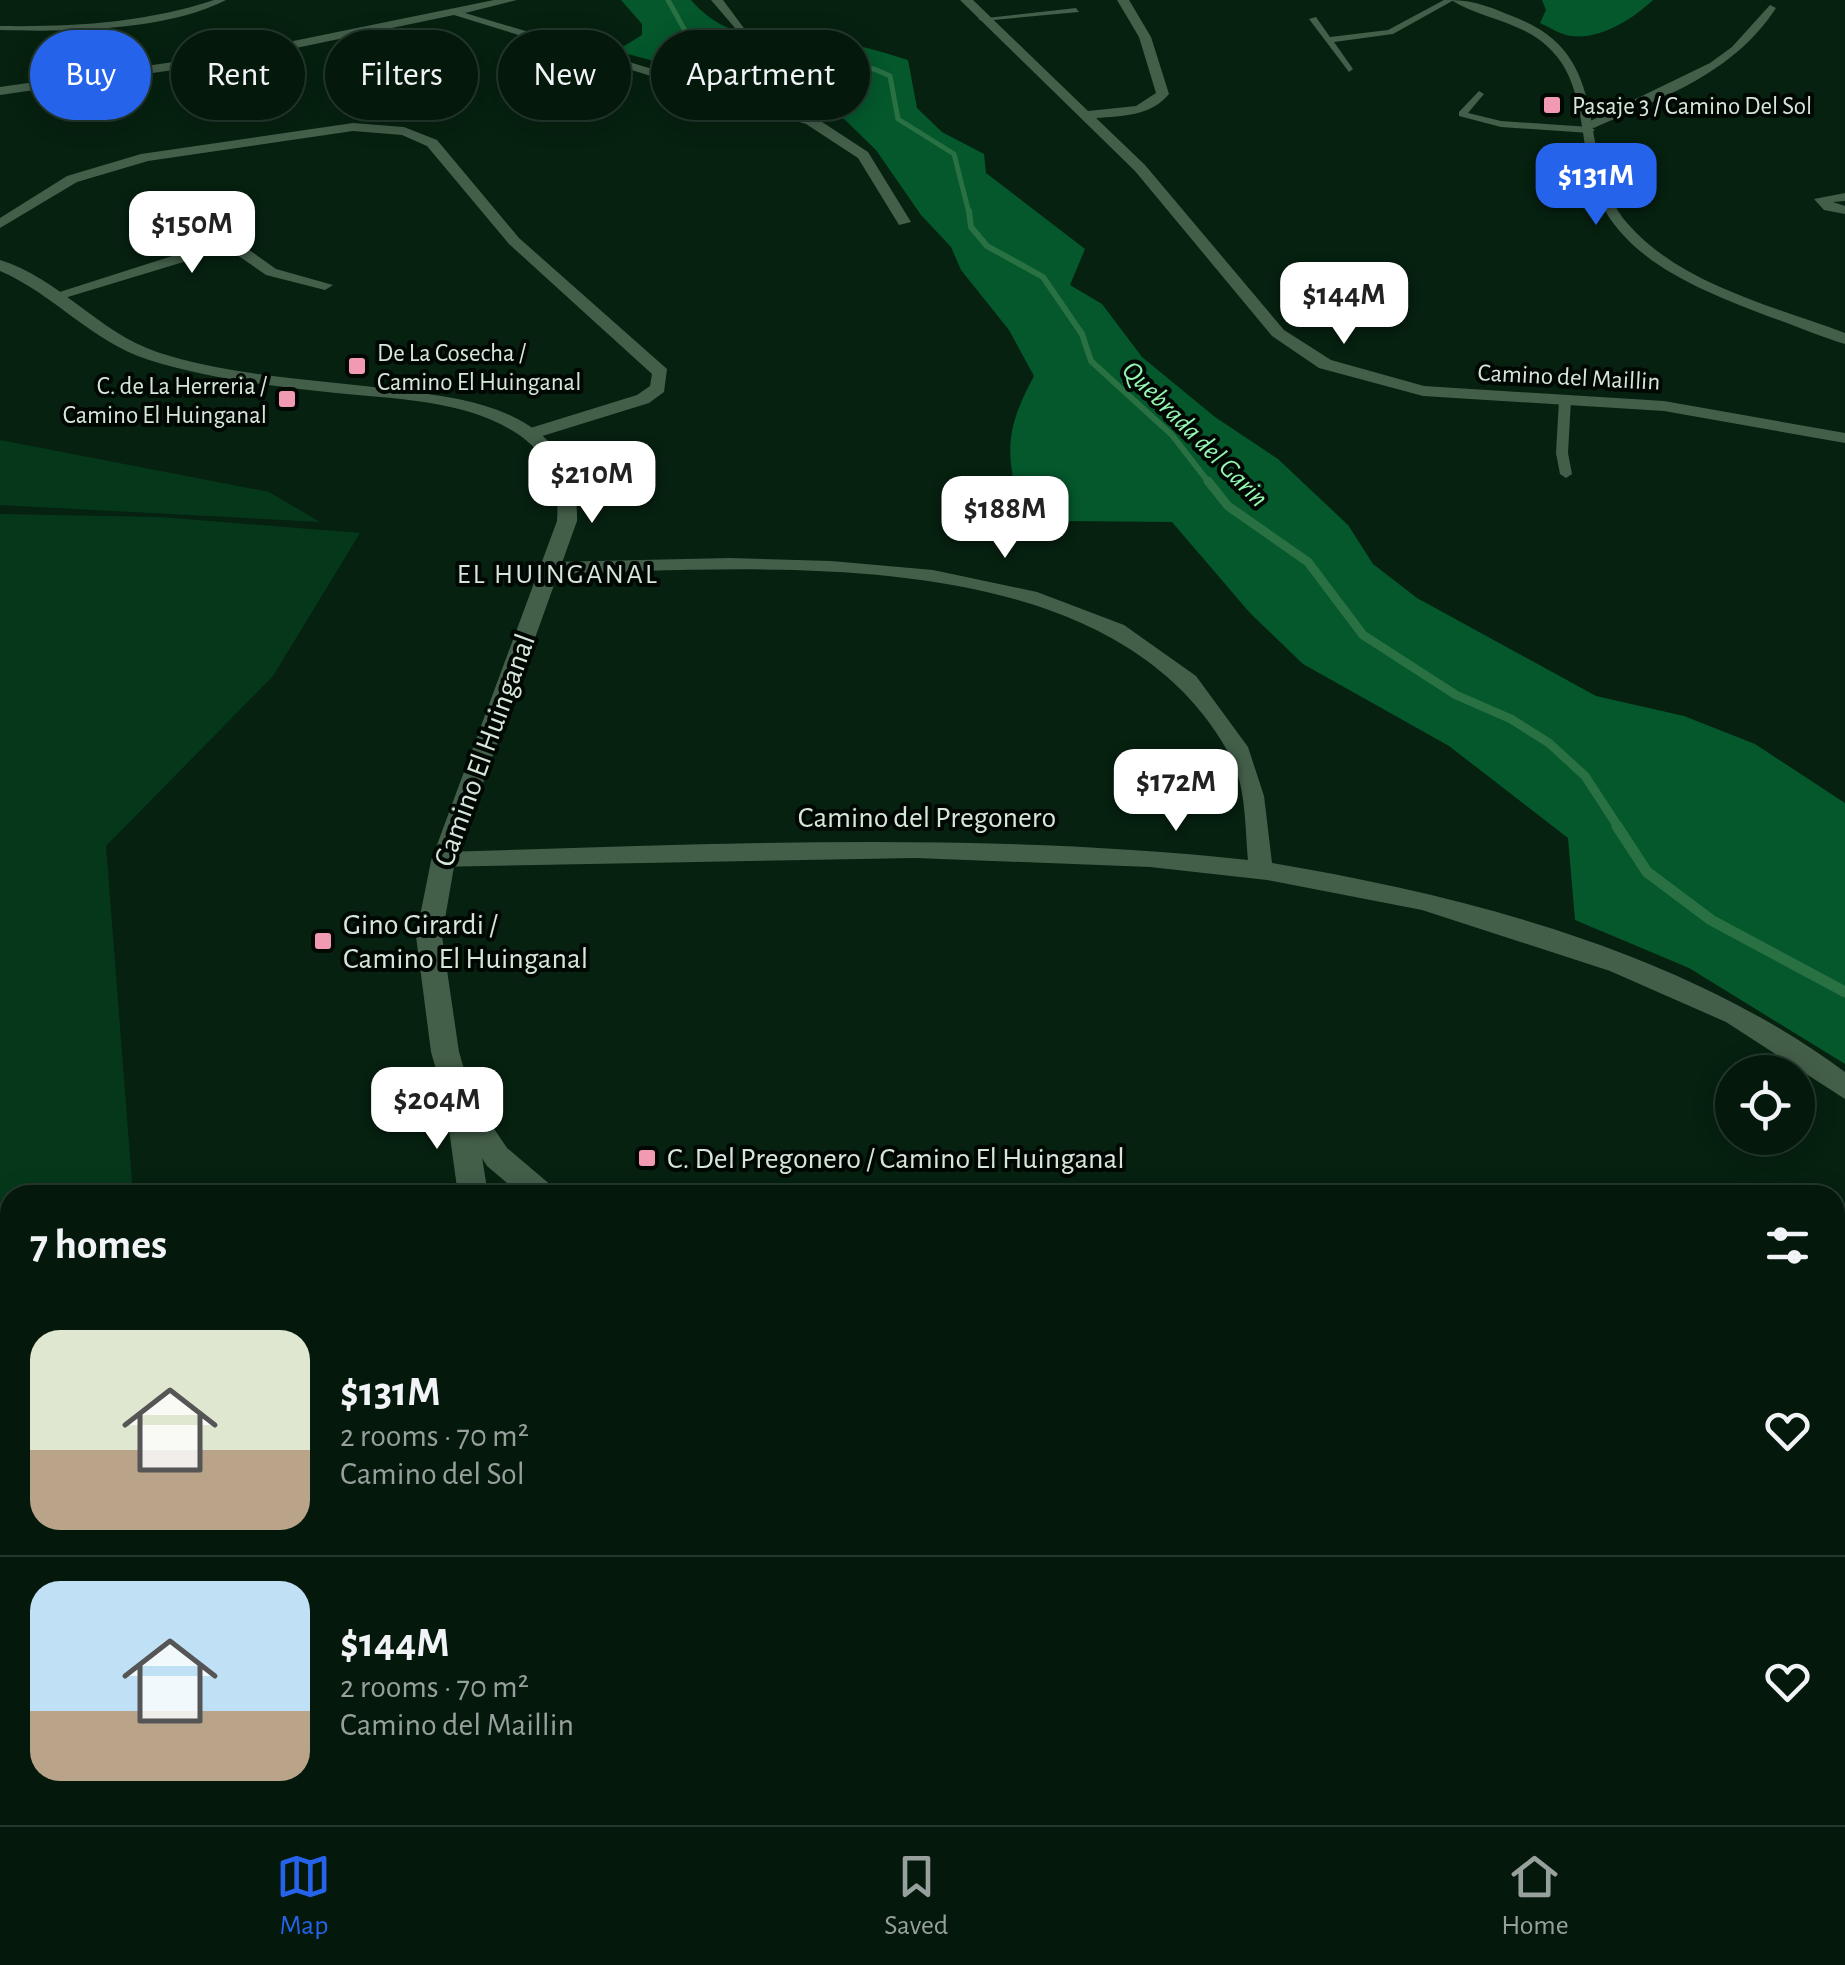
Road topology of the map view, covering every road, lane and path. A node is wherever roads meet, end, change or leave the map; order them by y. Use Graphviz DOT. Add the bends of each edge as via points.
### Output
graph roads {
  1 [pos="222,0"];
  2 [pos="510,0"];
  3 [pos="717,0"];
  4 [pos="966,0"];
  5 [pos="1123,0"];
  6 [pos="1454,0"];
  7 [pos="1775,4"];
  8 [pos="1076,10"];
  9 [pos="456,13"];
  10 [pos="982,19"];
  11 [pos="1313,20"];
  12 [pos="0,28"];
  13 [pos="743,30"];
  14 [pos="1328,40"];
  15 [pos="1348,69"];
  16 [pos="0,91"];
  17 [pos="1479,94"];
  18 [pos="1087,115"];
  19 [pos="1589,128"];
  20 [pos="1845,197"];
  21 [pos="1845,210"];
  22 [pos="904,222"];
  23 [pos="0,224"];
  24 [pos="0,265"];
  25 [pos="325,285"];
  26 [pos="52,297"];
  27 [pos="1845,338"];
  28 [pos="1565,400"];
  29 [pos="530,434"];
  30 [pos="1845,438"];
  31 [pos="1566,474"];
  32 [pos="551,568"];
  33 [pos="443,861"];
  34 [pos="1261,872"];
  35 [pos="1845,1086"];
  36 [pos="460,1100"];
  37 [pos="472,1185"];
  38 [pos="530,1185"];
  1 -- 12 [label="lane" via="84,27"];
  2 -- 9 [label="street"];
  3 -- 13 [label="street"];
  4 -- 10 [label="street, Camino del Maillin"];
  5 -- 18 [label="street" via="1145,37 1163,94 1141,108"];
  6 -- 14 [label="lane" via="1390,32"];
  6 -- 19 [label="street" via="1522,25 1560,49 1576,71"];
  7 -- 19 [label="street" via="1725,57"];
  8 -- 10 [label="lane"];
  9 -- 16 [label="street" via="213,60"];
  9 -- 22 [label="street" via="810,121 863,155"];
  10 -- 18 [label="street, Camino del Maillin"];
  11 -- 14 [label="lane"];
  14 -- 15 [label="lane"];
  17 -- 19 [label="lane" via="1462,114 1501,124"];
  18 -- 28 [label="street, Camino del Maillin" via="1269,323 1312,358 1423,392"];
  19 -- 27 [label="street" via="1603,193 1635,240 1693,276"];
  20 -- 21 [label="street" via="1821,200"];
  23 -- 29 [label="street" via="56,186 126,161 340,128 414,134 432,143 548,275 661,373 658,388 643,399"];
  24 -- 26 [label="street, Camino El Huinganal"];
  25 -- 26 [label="street" via="271,272 233,245 222,245"];
  26 -- 29 [label="street, Camino El Huinganal" via="112,340 162,359 446,402"];
  28 -- 30 [label="street, Camino del Maillin" via="1697,410"];
  28 -- 31 [label="lane"];
  29 -- 32 [label="street, Camino El Huinganal" via="560,468 568,494 567,522"];
  32 -- 33 [label="street, Camino El Huinganal"];
  32 -- 34 [label="street" via="726,565 870,572 1001,586 1088,615 1168,663 1226,729 1250,780"];
  33 -- 34 [label="street, Camino del Pregonero" via="1035,849"];
  33 -- 36 [label="street, Camino El Huinganal" via="429,936 445,1052"];
  34 -- 35 [label="street, Camino del Pregonero" via="1386,891 1662,977 1748,1019"];
  36 -- 37 [label="street"];
  36 -- 38 [label="street, Camino El Huinganal" via="497,1157"];
}
